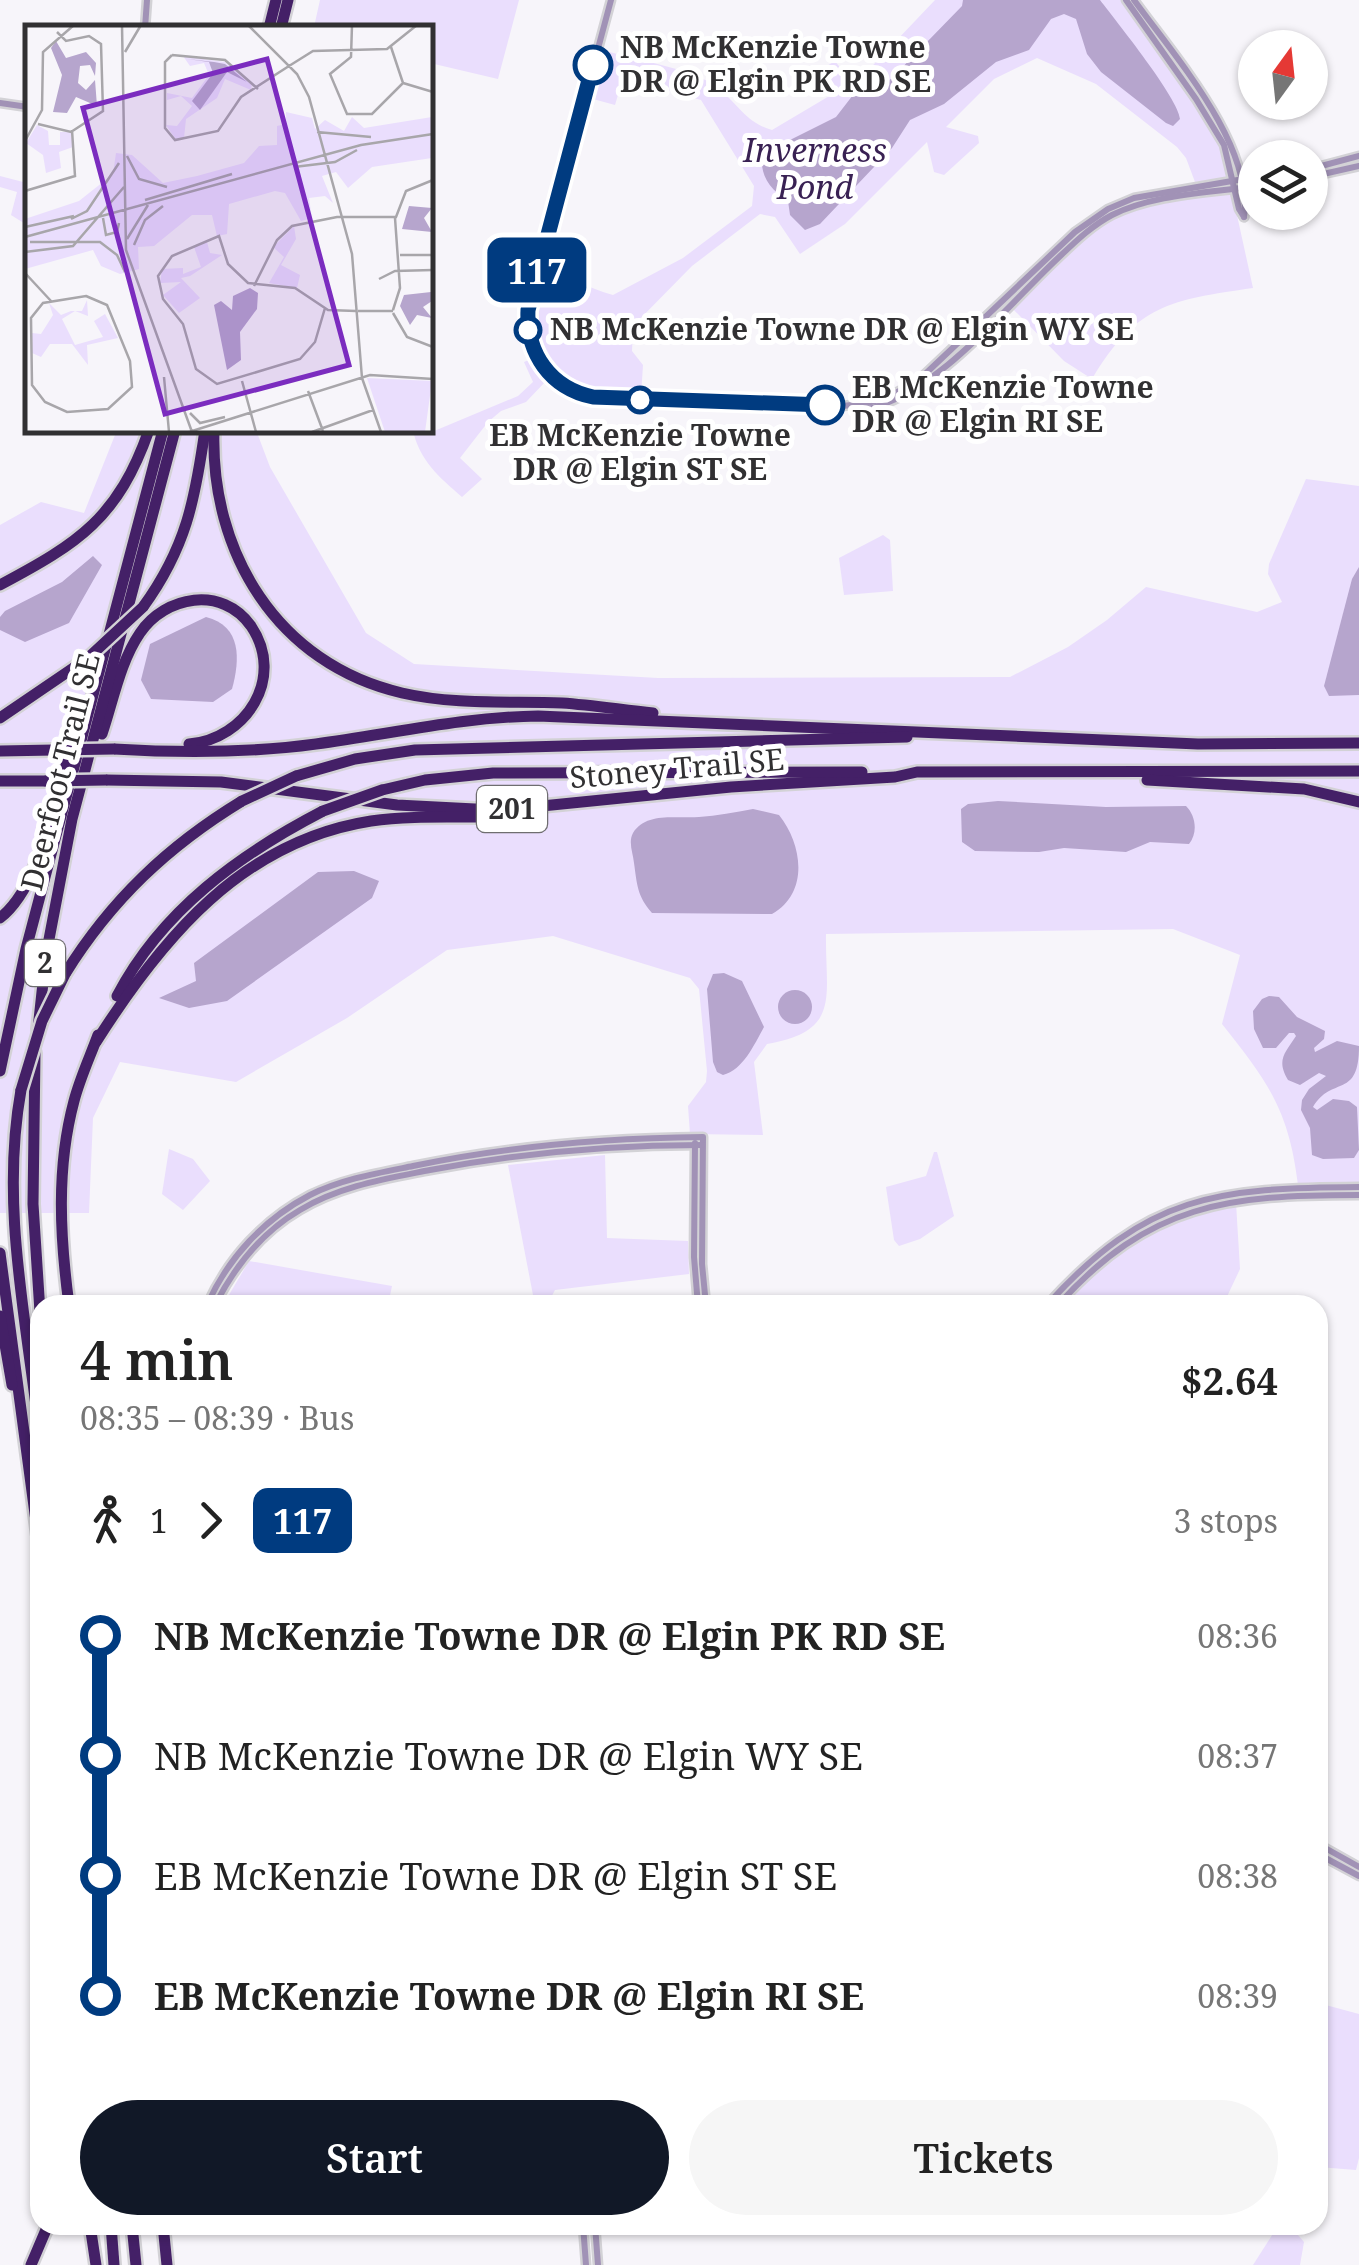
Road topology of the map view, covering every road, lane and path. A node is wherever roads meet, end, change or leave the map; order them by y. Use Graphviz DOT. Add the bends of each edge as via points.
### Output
graph roads {
  1 [pos="147,0"];
  2 [pos="267,0"];
  3 [pos="276,0"];
  4 [pos="288,0"];
  5 [pos="611,0"];
  6 [pos="1126,0"];
  7 [pos="1134,0"];
  8 [pos="145,25"];
  9 [pos="274,25"];
  10 [pos="274,25"];
  11 [pos="275,25"];
  12 [pos="0,103"];
  13 [pos="25,107"];
  14 [pos="1359,156"];
  15 [pos="1328,164"];
  16 [pos="1359,166"];
  17 [pos="1328,173"];
  18 [pos="1238,184"];
  19 [pos="148,432"];
  20 [pos="162,432"];
  21 [pos="174,432"];
  22 [pos="205,432"];
  23 [pos="214,432"];
  24 [pos="0,585"];
  25 [pos="90,706"];
  26 [pos="0,718"];
  27 [pos="752,723"];
  28 [pos="966,736"];
  29 [pos="1359,743"];
  30 [pos="116,749"];
  31 [pos="0,750"];
  32 [pos="85,770"];
  33 [pos="1359,771"];
  34 [pos="916,772"];
  35 [pos="1103,774"];
  36 [pos="0,782"];
  37 [pos="666,794"];
  38 [pos="1359,802"];
  39 [pos="0,918"];
  40 [pos="96,1042"];
  41 [pos="0,1072"];
  42 [pos="699,1141"];
  43 [pos="1359,1191"];
  44 [pos="0,1253"];
  45 [pos="37,1276"];
  46 [pos="39,1295"];
  47 [pos="44,1295"];
  48 [pos="68,1295"];
  49 [pos="212,1295"];
  50 [pos="221,1295"];
  51 [pos="700,1295"];
  52 [pos="1056,1295"];
  53 [pos="1067,1295"];
  54 [pos="0,1316"];
  55 [pos="30,1355"];
  56 [pos="24,1412"];
  57 [pos="30,1464"];
  58 [pos="1328,1850"];
  59 [pos="1328,1859"];
  60 [pos="1359,1867"];
  61 [pos="1359,1876"];
  62 [pos="45,2235"];
  63 [pos="92,2235"];
  64 [pos="111,2235"];
  65 [pos="133,2235"];
  66 [pos="160,2235"];
  67 [pos="162,2235"];
  68 [pos="584,2235"];
  69 [pos="596,2235"];
  70 [pos="34,2265"];
  71 [pos="96,2265"];
  72 [pos="114,2265"];
  73 [pos="136,2265"];
  74 [pos="158,2265"];
  75 [pos="167,2265"];
  76 [pos="586,2265"];
  77 [pos="598,2265"];
  1 -- 8 [label="street"];
  2 -- 9 [label="highway"];
  3 -- 10 [label="highway"];
  4 -- 11 [label="highway"];
  5 -- 18 [label="street" via="528,310 536,358 578,394 856,404 866,410 889,404 940,373 1112,215"];
  6 -- 18 [label="street" via="1196,99"];
  7 -- 18 [label="street" via="1232,144"];
  12 -- 13 [label="street"];
  14 -- 15 [label="street"];
  16 -- 17 [label="street"];
  19 -- 24 [label="highway" via="127,482 101,518 67,547"];
  20 -- 25 [label="highway, Deerfoot Trail SE / 2"];
  21 -- 32 [label="highway, Deerfoot Trail SE / 2"];
  22 -- 26 [label="highway, bridge" via="186,534 143,606 88,658"];
  23 -- 27 [label="highway" via="216,494 243,572 298,638 356,677 429,698"];
  25 -- 39 [label="highway" via="28,884"];
  25 -- 41 [label="highway, Deerfoot Trail SE / 2"];
  27 -- 28 [label="highway, Stoney Trail SE"];
  27 -- 30 [label="highway, Stoney Trail SE" via="502,716 282,747"];
  28 -- 29 [label="highway, Stoney Trail SE"];
  28 -- 55 [label="highway, bridge" via="415,750 296,776 191,834 138,878 91,932 42,1021 11,1155"];
  30 -- 31 [label="highway, Stoney Trail SE, bridge"];
  30 -- 32 [label="highway" via="204,742 241,722 259,694 264,670 243,618 193,599 170,605 152,620 129,654"];
  32 -- 45 [label="highway, Deerfoot Trail SE / 2" via="58,882 39,1014 32,1154"];
  33 -- 35 [label="highway, Stoney Trail SE / 201"];
  34 -- 35 [label="highway, Stoney Trail SE / 201"];
  34 -- 37 [label="highway, Stoney Trail SE / 201"];
  34 -- 40 [label="highway, bridge" via="493,774 382,790 323,811 210,882 168,923 124,982"];
  35 -- 38 [label="highway" via="1304,789"];
  36 -- 37 [label="highway, Stoney Trail SE / 201, bridge" via="235,783 452,809"];
  37 -- 40 [label="highway" via="535,814 370,821 292,844 192,913 136,979"];
  40 -- 48 [label="highway" via="73,1106 62,1180"];
  42 -- 49 [label="street" via="606,1140 509,1150 331,1186 288,1208 251,1239"];
  42 -- 50 [label="street" via="512,1157 341,1191 271,1231"];
  42 -- 51 [label="street" via="694,1258"];
  43 -- 52 [label="street" via="1247,1190 1179,1208 1116,1241"];
  43 -- 53 [label="street" via="1259,1197 1191,1211 1120,1247"];
  44 -- 56 [label="highway"];
  45 -- 46 [label="highway, Deerfoot Trail SE / 2"];
  45 -- 47 [label="highway"];
  54 -- 56 [label="highway" via="11,1382"];
  56 -- 57 [label="highway"];
  58 -- 60 [label="street"];
  59 -- 61 [label="street"];
  62 -- 70 [label="highway"];
  63 -- 71 [label="highway"];
  64 -- 72 [label="highway"];
  65 -- 73 [label="highway"];
  66 -- 74 [label="highway"];
  67 -- 75 [label="highway"];
  68 -- 76 [label="street"];
  69 -- 77 [label="street"];
}
